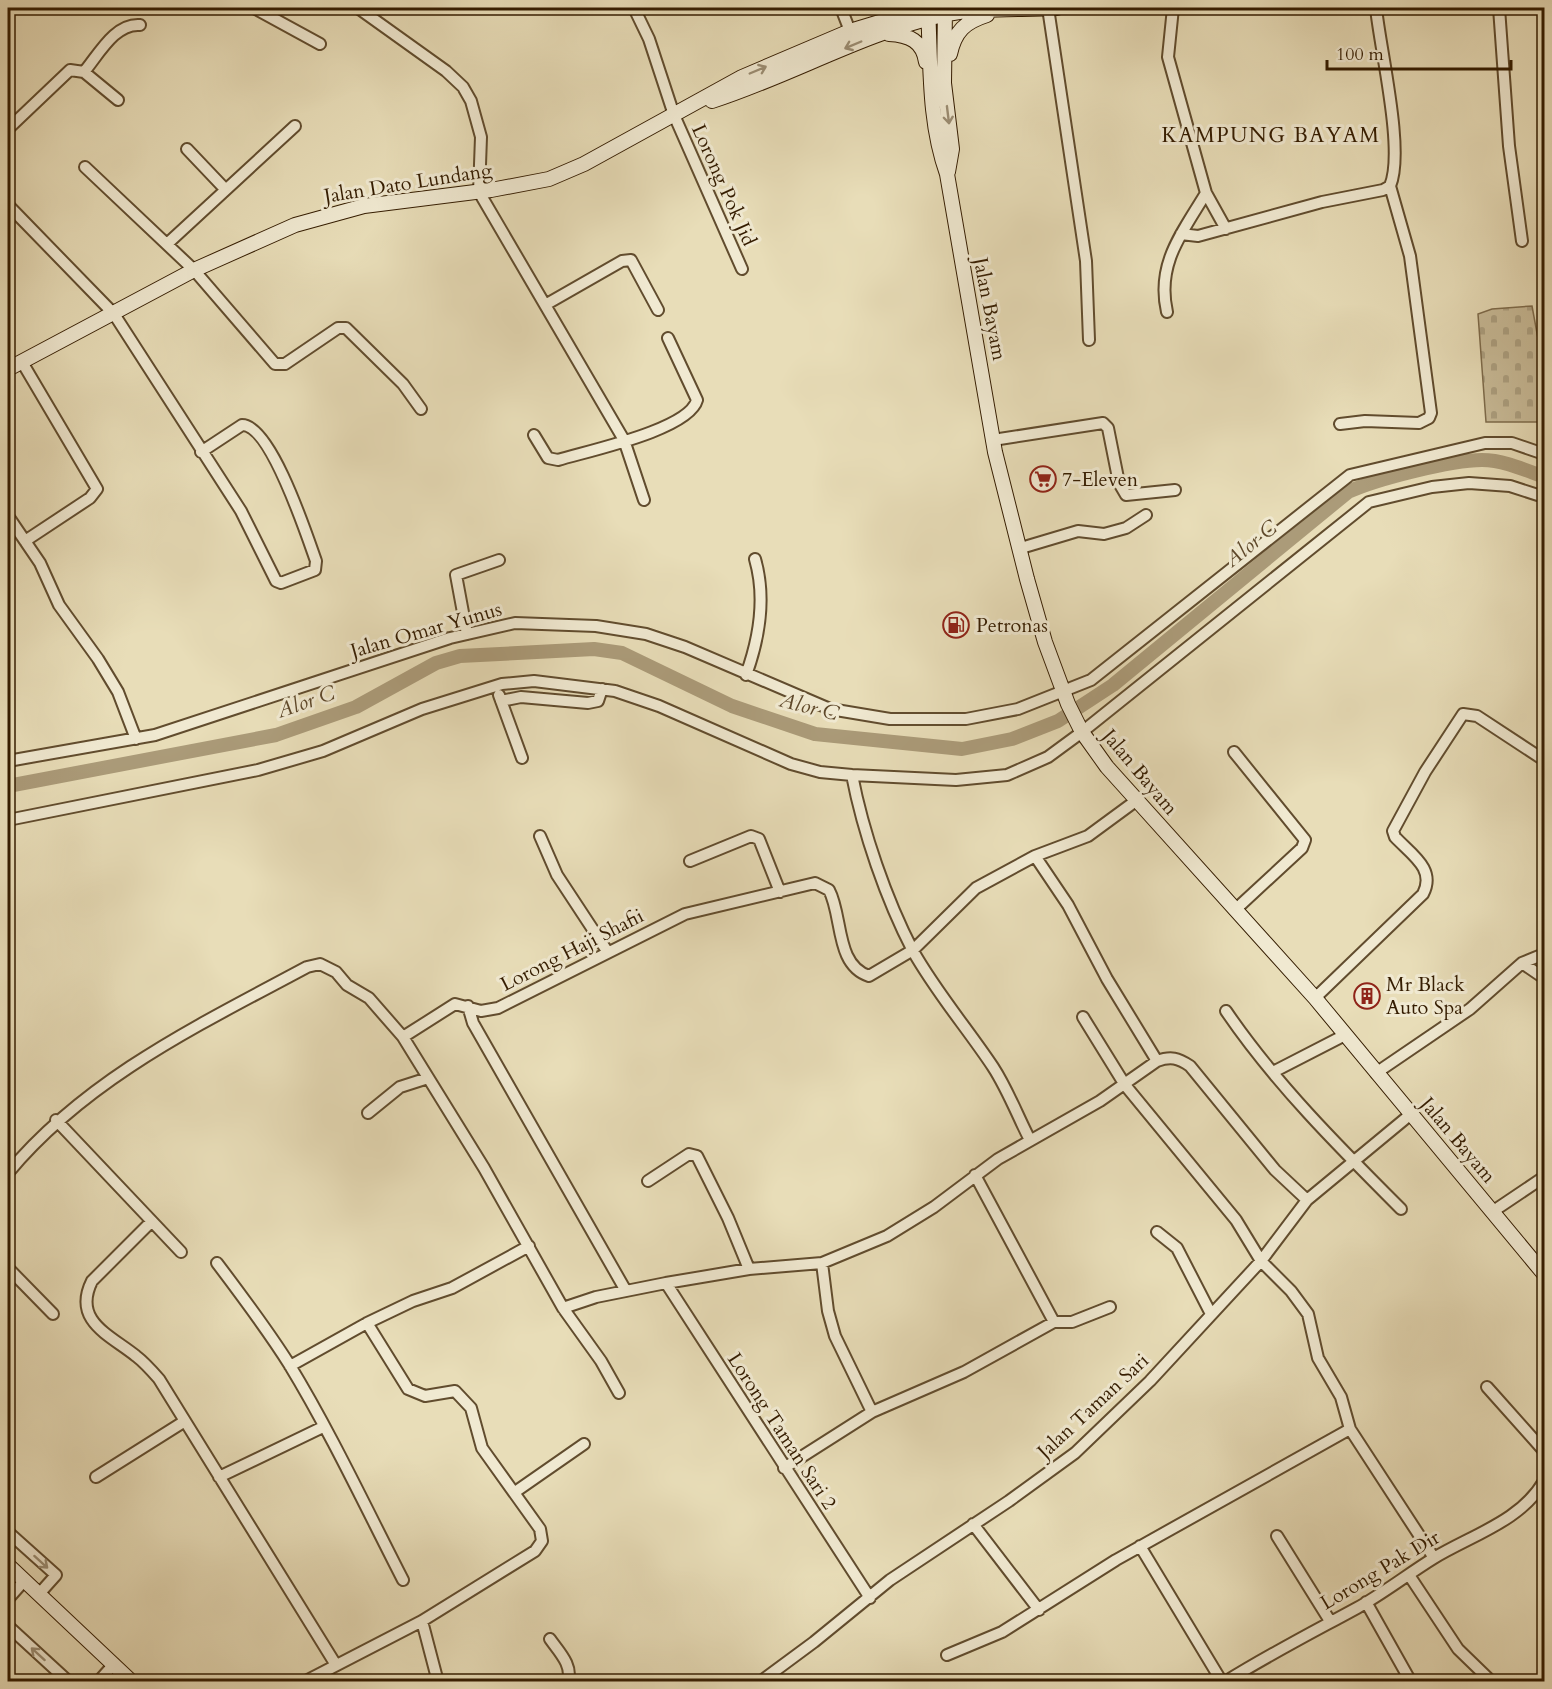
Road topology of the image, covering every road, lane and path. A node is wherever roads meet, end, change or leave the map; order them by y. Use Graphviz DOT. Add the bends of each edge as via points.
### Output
graph roads {
  1 [pos="254,8"];
  2 [pos="358,8"];
  3 [pos="634,8"];
  4 [pos="841,8"];
  5 [pos="901,8"];
  6 [pos="1048,8"];
  7 [pos="1057,8"];
  8 [pos="1173,8"];
  9 [pos="1376,8"];
  10 [pos="1499,8"];
  11 [pos="1000,10"];
  12 [pos="927,11"];
  13 [pos="945,11"];
  14 [pos="140,25"];
  15 [pos="878,29"];
  16 [pos="850,31"];
  17 [pos="320,44"];
  18 [pos="84,72"];
  19 [pos="937,84"];
  20 [pos="118,100"];
  21 [pos="689,108"];
  22 [pos="674,115"];
  23 [pos="295,126"];
  24 [pos="8,129"];
  25 [pos="188,149"];
  26 [pos="85,167"];
  27 [pos="1390,186"];
  28 [pos="225,189"];
  29 [pos="479,192"];
  30 [pos="1206,193"];
  31 [pos="8,205"];
  32 [pos="1226,229"];
  33 [pos="1182,234"];
  34 [pos="1522,241"];
  35 [pos="167,244"];
  36 [pos="742,269"];
  37 [pos="194,270"];
  38 [pos="545,305"];
  39 [pos="658,310"];
  40 [pos="1167,312"];
  41 [pos="114,314"];
  42 [pos="668,338"];
  43 [pos="1089,340"];
  44 [pos="22,362"];
  45 [pos="8,369"];
  46 [pos="421,409"];
  47 [pos="1340,424"];
  48 [pos="534,435"];
  49 [pos="624,440"];
  50 [pos="993,440"];
  51 [pos="201,452"];
  52 [pos="1545,454"];
  53 [pos="1175,490"];
  54 [pos="1545,497"];
  55 [pos="645,500"];
  56 [pos="1146,515"];
  57 [pos="8,516"];
  58 [pos="25,541"];
  59 [pos="1021,548"];
  60 [pos="755,559"];
  61 [pos="500,560"];
  62 [pos="467,634"];
  63 [pos="746,675"];
  64 [pos="496,686"];
  65 [pos="602,689"];
  66 [pos="1066,698"];
  67 [pos="501,701"];
  68 [pos="1081,729"];
  69 [pos="136,739"];
  70 [pos="1234,753"];
  71 [pos="522,758"];
  72 [pos="1545,760"];
  73 [pos="8,761"];
  74 [pos="852,775"];
  75 [pos="1137,800"];
  76 [pos="8,820"];
  77 [pos="540,836"];
  78 [pos="1035,856"];
  79 [pos="690,861"];
  80 [pos="780,892"];
  81 [pos="1234,910"];
  82 [pos="913,950"];
  83 [pos="607,951"];
  84 [pos="1545,954"];
  85 [pos="1522,963"];
  86 [pos="1543,974"];
  87 [pos="1315,998"];
  88 [pos="468,1006"];
  89 [pos="1226,1011"];
  90 [pos="1083,1017"];
  91 [pos="1345,1035"];
  92 [pos="403,1037"];
  93 [pos="1157,1061"];
  94 [pos="1273,1072"];
  95 [pos="1376,1073"];
  96 [pos="428,1078"];
  97 [pos="1125,1085"];
  98 [pos="368,1113"];
  99 [pos="1411,1114"];
  100 [pos="56,1120"];
  101 [pos="1030,1140"];
  102 [pos="1353,1161"];
  103 [pos="8,1173"];
  104 [pos="975,1175"];
  105 [pos="1545,1177"];
  106 [pos="648,1181"];
  107 [pos="1307,1200"];
  108 [pos="1401,1209"];
  109 [pos="1492,1212"];
  110 [pos="152,1222"];
  111 [pos="1157,1232"];
  112 [pos="529,1246"];
  113 [pos="181,1252"];
  114 [pos="1261,1261"];
  115 [pos="217,1263"];
  116 [pos="822,1263"];
  117 [pos="8,1268"];
  118 [pos="749,1269"];
  119 [pos="1545,1274"];
  120 [pos="666,1282"];
  121 [pos="626,1291"];
  122 [pos="1110,1307"];
  123 [pos="563,1308"];
  124 [pos="53,1314"];
  125 [pos="1211,1314"];
  126 [pos="1054,1322"];
  127 [pos="367,1323"];
  128 [pos="290,1366"];
  129 [pos="1487,1387"];
  130 [pos="619,1393"];
  131 [pos="872,1412"];
  132 [pos="184,1421"];
  133 [pos="323,1427"];
  134 [pos="1350,1430"];
  135 [pos="584,1444"];
  136 [pos="1545,1451"];
  137 [pos="784,1468"];
  138 [pos="96,1477"];
  139 [pos="219,1477"];
  140 [pos="1545,1481"];
  141 [pos="515,1492"];
  142 [pos="973,1524"];
  143 [pos="8,1532"];
  144 [pos="1277,1536"];
  145 [pos="1140,1546"];
  146 [pos="1434,1558"];
  147 [pos="8,1565"];
  148 [pos="1409,1575"];
  149 [pos="403,1580"];
  150 [pos="24,1581"];
  151 [pos="39,1594"];
  152 [pos="870,1598"];
  153 [pos="8,1599"];
  154 [pos="1366,1602"];
  155 [pos="1039,1610"];
  156 [pos="1330,1621"];
  157 [pos="422,1622"];
  158 [pos="8,1626"];
  159 [pos="550,1639"];
  160 [pos="947,1655"];
  161 [pos="114,1664"];
  162 [pos="336,1665"];
  163 [pos="69,1682"];
  164 [pos="98,1682"];
  165 [pos="132,1682"];
  166 [pos="304,1682"];
  167 [pos="438,1682"];
  168 [pos="568,1682"];
  169 [pos="760,1682"];
  170 [pos="1224,1682"];
  171 [pos="1411,1682"];
  172 [pos="1491,1682"];
  1 -- 17 [label="street"];
  2 -- 29 [label="street" via="430,58 463,87 475,110 481,137"];
  3 -- 22 [label="street, Lorong Pok Jid" via="649,39"];
  4 -- 16 [label="street"];
  5 -- 15 [label="main road"];
  6 -- 7 [label="main road, Jalan Dato Lundang"];
  6 -- 11 [label="main road, Jalan Dato Lundang"];
  6 -- 43 [label="street" via="1086,261"];
  8 -- 30 [label="street" via="1168,57"];
  9 -- 27 [label="street" via="1393,128 1395,176"];
  10 -- 34 [label="street" via="1509,146"];
  11 -- 13 [label="main road, Jalan Dato Lundang"];
  11 -- 19 [label="main road" via="962,27 953,39"];
  12 -- 13 [label="main road, Jalan Dato Lundang"];
  12 -- 15 [label="main road, Jalan Dato Lundang"];
  12 -- 19 [label="main road, Jalan Bayam"];
  13 -- 19 [label="main road, Jalan Bayam"];
  14 -- 18 [label="street" via="130,24 117,32"];
  15 -- 16 [label="main road, Jalan Dato Lundang"];
  15 -- 19 [label="main road" via="916,41 925,52"];
  15 -- 21 [label="main road, Jalan Dato Lundang, one-way" via="747,90"];
  21 -- 16 [label="main road, Jalan Dato Lundang, one-way" via="742,77"];
  18 -- 20 [label="street"];
  18 -- 24 [label="street" via="70,70"];
  19 -- 50 [label="main road, Jalan Bayam" via="952,149 947,174"];
  21 -- 22 [label="main road, Jalan Dato Lundang"];
  22 -- 29 [label="main road, Jalan Dato Lundang" via="584,164 549,178"];
  22 -- 36 [label="street, Lorong Pok Jid"];
  23 -- 28 [label="street"];
  25 -- 28 [label="street"];
  26 -- 35 [label="street"];
  27 -- 32 [label="street"];
  27 -- 47 [label="street" via="1410,256 1431,413 1419,423"];
  28 -- 35 [label="street"];
  29 -- 37 [label="main road, Jalan Dato Lundang" via="328,214 284,229"];
  29 -- 38 [label="street"];
  30 -- 32 [label="street"];
  30 -- 33 [label="street"];
  31 -- 41 [label="street"];
  32 -- 33 [label="street" via="1198,236"];
  33 -- 40 [label="street" via="1163,279"];
  35 -- 37 [label="street"];
  37 -- 41 [label="main road, Jalan Dato Lundang"];
  37 -- 46 [label="street" via="275,364 285,364 338,328 346,328 403,384"];
  38 -- 39 [label="street" via="622,261 631,260"];
  38 -- 49 [label="street"];
  41 -- 44 [label="main road, Jalan Dato Lundang"];
  41 -- 51 [label="street"];
  42 -- 49 [label="street" via="697,400 695,408 662,428"];
  44 -- 45 [label="main road, Jalan Dato Lundang"];
  44 -- 58 [label="street" via="97,489 90,498"];
  48 -- 49 [label="street" via="542,451 555,461"];
  49 -- 55 [label="street"];
  50 -- 53 [label="street" via="1103,423 1108,428 1119,483 1126,495"];
  50 -- 59 [label="main road, Jalan Bayam"];
  51 -- 51 [label="street" via="241,511 276,581 311,574 317,567 316,561 292,493 277,463 251,428 242,425"];
  52 -- 66 [label="street, Jalan Omar Yunus" via="1512,443 1485,443 1350,475"];
  54 -- 68 [label="street" via="1510,486 1469,483 1369,502"];
  56 -- 59 [label="street" via="1126,528 1104,534 1078,531"];
  57 -- 58 [label="street"];
  58 -- 69 [label="street" via="59,605 118,692"];
  59 -- 66 [label="main road, Jalan Bayam" via="1042,631"];
  60 -- 63 [label="street" via="759,572 759,631"];
  61 -- 62 [label="street" via="456,576"];
  62 -- 63 [label="street, Jalan Omar Yunus" via="516,623 596,626 646,634"];
  62 -- 69 [label="street, Jalan Omar Yunus"];
  63 -- 66 [label="street, Jalan Omar Yunus" via="830,709 890,719 966,719"];
  64 -- 65 [label="street" via="534,681"];
  64 -- 67 [label="street"];
  64 -- 76 [label="street" via="422,709 323,751 258,770"];
  65 -- 67 [label="street" via="598,701 588,703 521,697"];
  65 -- 74 [label="street" via="659,706 790,764"];
  66 -- 68 [label="main road, Jalan Bayam"];
  67 -- 71 [label="street"];
  68 -- 74 [label="street" via="1048,757 1007,775 956,780"];
  68 -- 75 [label="main road, Jalan Bayam" via="1107,767"];
  69 -- 73 [label="street, Jalan Omar Yunus"];
  70 -- 81 [label="street" via="1305,840 1302,848"];
  72 -- 87 [label="street" via="1477,716 1463,714 1425,772 1394,831 1427,872 1429,882 1415,902"];
  74 -- 82 [label="street" via="870,842"];
  75 -- 78 [label="street, Lorong Haji Shafii" via="1088,836"];
  75 -- 81 [label="main road, Jalan Bayam"];
  77 -- 83 [label="street" via="557,875"];
  78 -- 82 [label="street, Lorong Haji Shafii" via="976,888"];
  78 -- 93 [label="street" via="1068,905"];
  79 -- 80 [label="street" via="756,837"];
  80 -- 82 [label="street, Lorong Haji Shafii" via="815,884 829,890 848,958 860,973 868,976 878,972"];
  80 -- 83 [label="street, Lorong Haji Shafii" via="685,914"];
  81 -- 87 [label="main road, Jalan Bayam"];
  82 -- 101 [label="street" via="994,1070"];
  83 -- 88 [label="street, Lorong Haji Shafii" via="498,1008 481,1011"];
  84 -- 85 [label="street"];
  85 -- 86 [label="street"];
  85 -- 95 [label="street" via="1470,1009"];
  87 -- 91 [label="main road, Jalan Bayam"];
  88 -- 92 [label="street, Lorong Haji Shafii" via="455,1004"];
  88 -- 121 [label="street" via="473,1023"];
  89 -- 94 [label="street"];
  90 -- 97 [label="street"];
  91 -- 94 [label="street"];
  91 -- 95 [label="main road, Jalan Bayam"];
  92 -- 96 [label="street"];
  92 -- 100 [label="street" via="369,998 320,964 185,1032"];
  93 -- 97 [label="street"];
  93 -- 107 [label="street" via="1178,1058 1190,1066 1275,1170"];
  94 -- 102 [label="street"];
  95 -- 99 [label="main road, Jalan Bayam"];
  96 -- 98 [label="street" via="400,1088"];
  96 -- 112 [label="street"];
  97 -- 101 [label="street"];
  97 -- 114 [label="street" via="1236,1220"];
  99 -- 102 [label="street, Jalan Taman Sari"];
  99 -- 109 [label="main road, Jalan Bayam"];
  100 -- 103 [label="street"];
  100 -- 110 [label="street"];
  101 -- 104 [label="street"];
  102 -- 107 [label="street, Jalan Taman Sari"];
  102 -- 108 [label="street"];
  104 -- 116 [label="street" via="887,1236"];
  104 -- 126 [label="street"];
  105 -- 109 [label="street"];
  106 -- 118 [label="street" via="689,1154 696,1156"];
  107 -- 114 [label="street, Jalan Taman Sari"];
  109 -- 119 [label="main road, Jalan Bayam"];
  110 -- 113 [label="street"];
  110 -- 132 [label="street" via="92,1281 86,1303 101,1330 136,1355 159,1379"];
  111 -- 125 [label="street" via="1177,1248"];
  112 -- 123 [label="street"];
  112 -- 127 [label="street" via="452,1288"];
  114 -- 125 [label="street, Jalan Taman Sari"];
  114 -- 134 [label="street" via="1308,1314 1318,1358 1341,1397"];
  115 -- 128 [label="street"];
  116 -- 118 [label="street"];
  116 -- 131 [label="street" via="835,1336"];
  117 -- 124 [label="street"];
  118 -- 120 [label="street"];
  120 -- 121 [label="street"];
  120 -- 137 [label="street, Lorong Taman Sari 2"];
  121 -- 123 [label="street"];
  122 -- 126 [label="street" via="1072,1322"];
  123 -- 130 [label="street"];
  125 -- 142 [label="street, Jalan Taman Sari" via="1150,1381 1075,1453"];
  126 -- 131 [label="street" via="964,1372"];
  127 -- 128 [label="street"];
  127 -- 141 [label="street" via="408,1389 425,1396 455,1391 463,1397 471,1408 482,1448"];
  128 -- 133 [label="street"];
  129 -- 136 [label="street"];
  131 -- 137 [label="street"];
  132 -- 138 [label="street"];
  132 -- 139 [label="street"];
  133 -- 139 [label="street"];
  133 -- 149 [label="street"];
  134 -- 145 [label="street"];
  134 -- 146 [label="street"];
  135 -- 141 [label="street"];
  137 -- 152 [label="street, Lorong Taman Sari 2"];
  139 -- 162 [label="street"];
  140 -- 146 [label="street, Lorong Pak Dir" via="1510,1518"];
  141 -- 157 [label="street" via="540,1529 539,1547"];
  142 -- 152 [label="street, Jalan Taman Sari"];
  142 -- 155 [label="street"];
  143 -- 151 [label="street, one-way" via="56,1575"];
  144 -- 156 [label="street"];
  145 -- 155 [label="street" via="1074,1584"];
  145 -- 170 [label="street"];
  146 -- 148 [label="street, Lorong Pak Dir"];
  147 -- 150 [label="main road"];
  148 -- 154 [label="street, Lorong Pak Dir"];
  148 -- 172 [label="street" via="1458,1649"];
  150 -- 151 [label="main road"];
  150 -- 153 [label="street"];
  151 -- 161 [label="main road"];
  152 -- 169 [label="street, Jalan Taman Sari"];
  154 -- 156 [label="street, Lorong Pak Dir"];
  154 -- 171 [label="street"];
  155 -- 160 [label="street" via="1002,1632"];
  156 -- 170 [label="street, Lorong Pak Dir"];
  157 -- 162 [label="street"];
  157 -- 167 [label="street"];
  163 -- 158 [label="street, one-way"];
  159 -- 168 [label="street" via="568,1664"];
  161 -- 164 [label="street"];
  161 -- 165 [label="main road"];
  162 -- 166 [label="street"];
}
